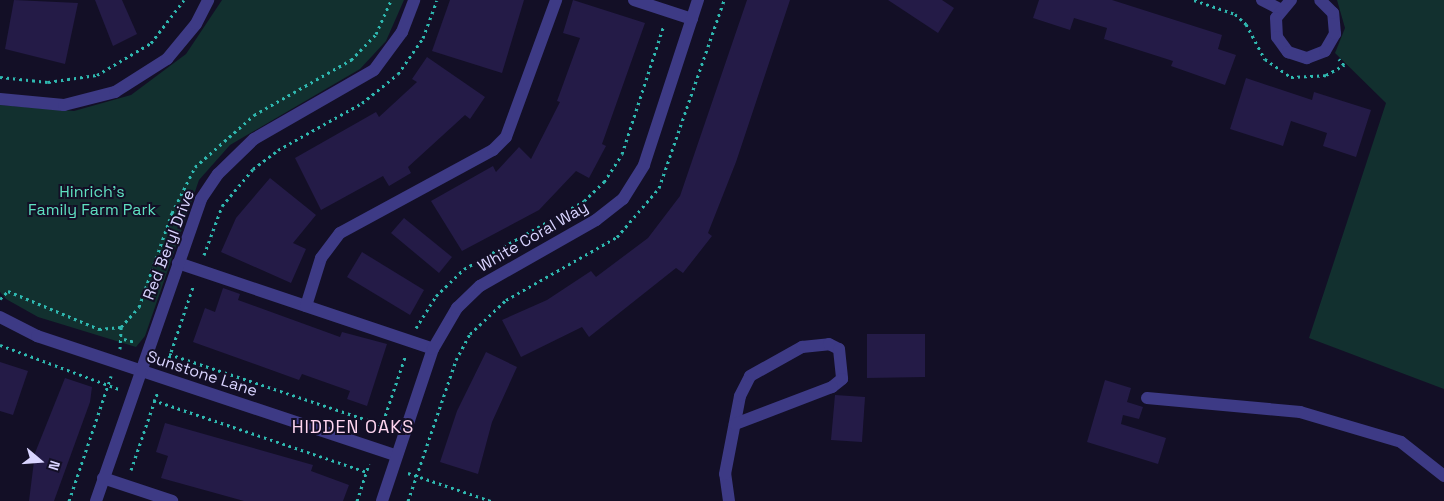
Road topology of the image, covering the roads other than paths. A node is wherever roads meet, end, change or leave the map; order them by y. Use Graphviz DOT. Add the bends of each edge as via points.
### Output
graph roads {
  1 [pos="208,0"];
  2 [pos="414,0"];
  3 [pos="556,0"];
  4 [pos="634,0"];
  5 [pos="698,0"];
  6 [pos="1262,0"];
  7 [pos="1291,0"];
  8 [pos="1320,0"];
  9 [pos="1280,9"];
  10 [pos="692,19"];
  11 [pos="0,99"];
  12 [pos="178,263"];
  13 [pos="306,306"];
  14 [pos="0,317"];
  15 [pos="433,349"];
  16 [pos="141,371"];
  17 [pos="1147,398"];
  18 [pos="736,424"];
  19 [pos="395,462"];
  20 [pos="1444,476"];
  21 [pos="103,478"];
  22 [pos="96,501"];
  23 [pos="172,501"];
  24 [pos="382,501"];
  25 [pos="729,501"];
  1 -- 11 [label="street" via="167,59 115,92 64,105"];
  2 -- 12 [label="street, Red Beryl Drive" via="402,32 374,70 254,139 235,154 200,199"];
  3 -- 13 [label="street" via="506,137 493,150 340,233 321,258"];
  4 -- 10 [label="street"];
  5 -- 10 [label="street, White Coral Way"];
  6 -- 9 [label="street"];
  7 -- 9 [label="street"];
  8 -- 9 [label="street" via="1333,13 1335,34 1316,56 1297,56 1281,46 1275,28"];
  10 -- 15 [label="street, White Coral Way" via="644,165 624,199 596,220 480,286 457,308"];
  12 -- 13 [label="street"];
  12 -- 16 [label="street, Red Beryl Drive"];
  13 -- 15 [label="street"];
  14 -- 16 [label="street, Sunstone Lane" via="37,336"];
  15 -- 19 [label="street, White Coral Way"];
  16 -- 19 [label="street, Sunstone Lane"];
  16 -- 21 [label="street, Red Beryl Drive"];
  17 -- 20 [label="street" via="1300,412 1401,442"];
  18 -- 18 [label="street" via="832,387 842,379 839,349 829,344 802,347 750,376 740,396"];
  18 -- 25 [label="street" via="725,474"];
  19 -- 24 [label="street, White Coral Way"];
  21 -- 22 [label="street, Red Beryl Drive"];
  21 -- 23 [label="street"];
}
